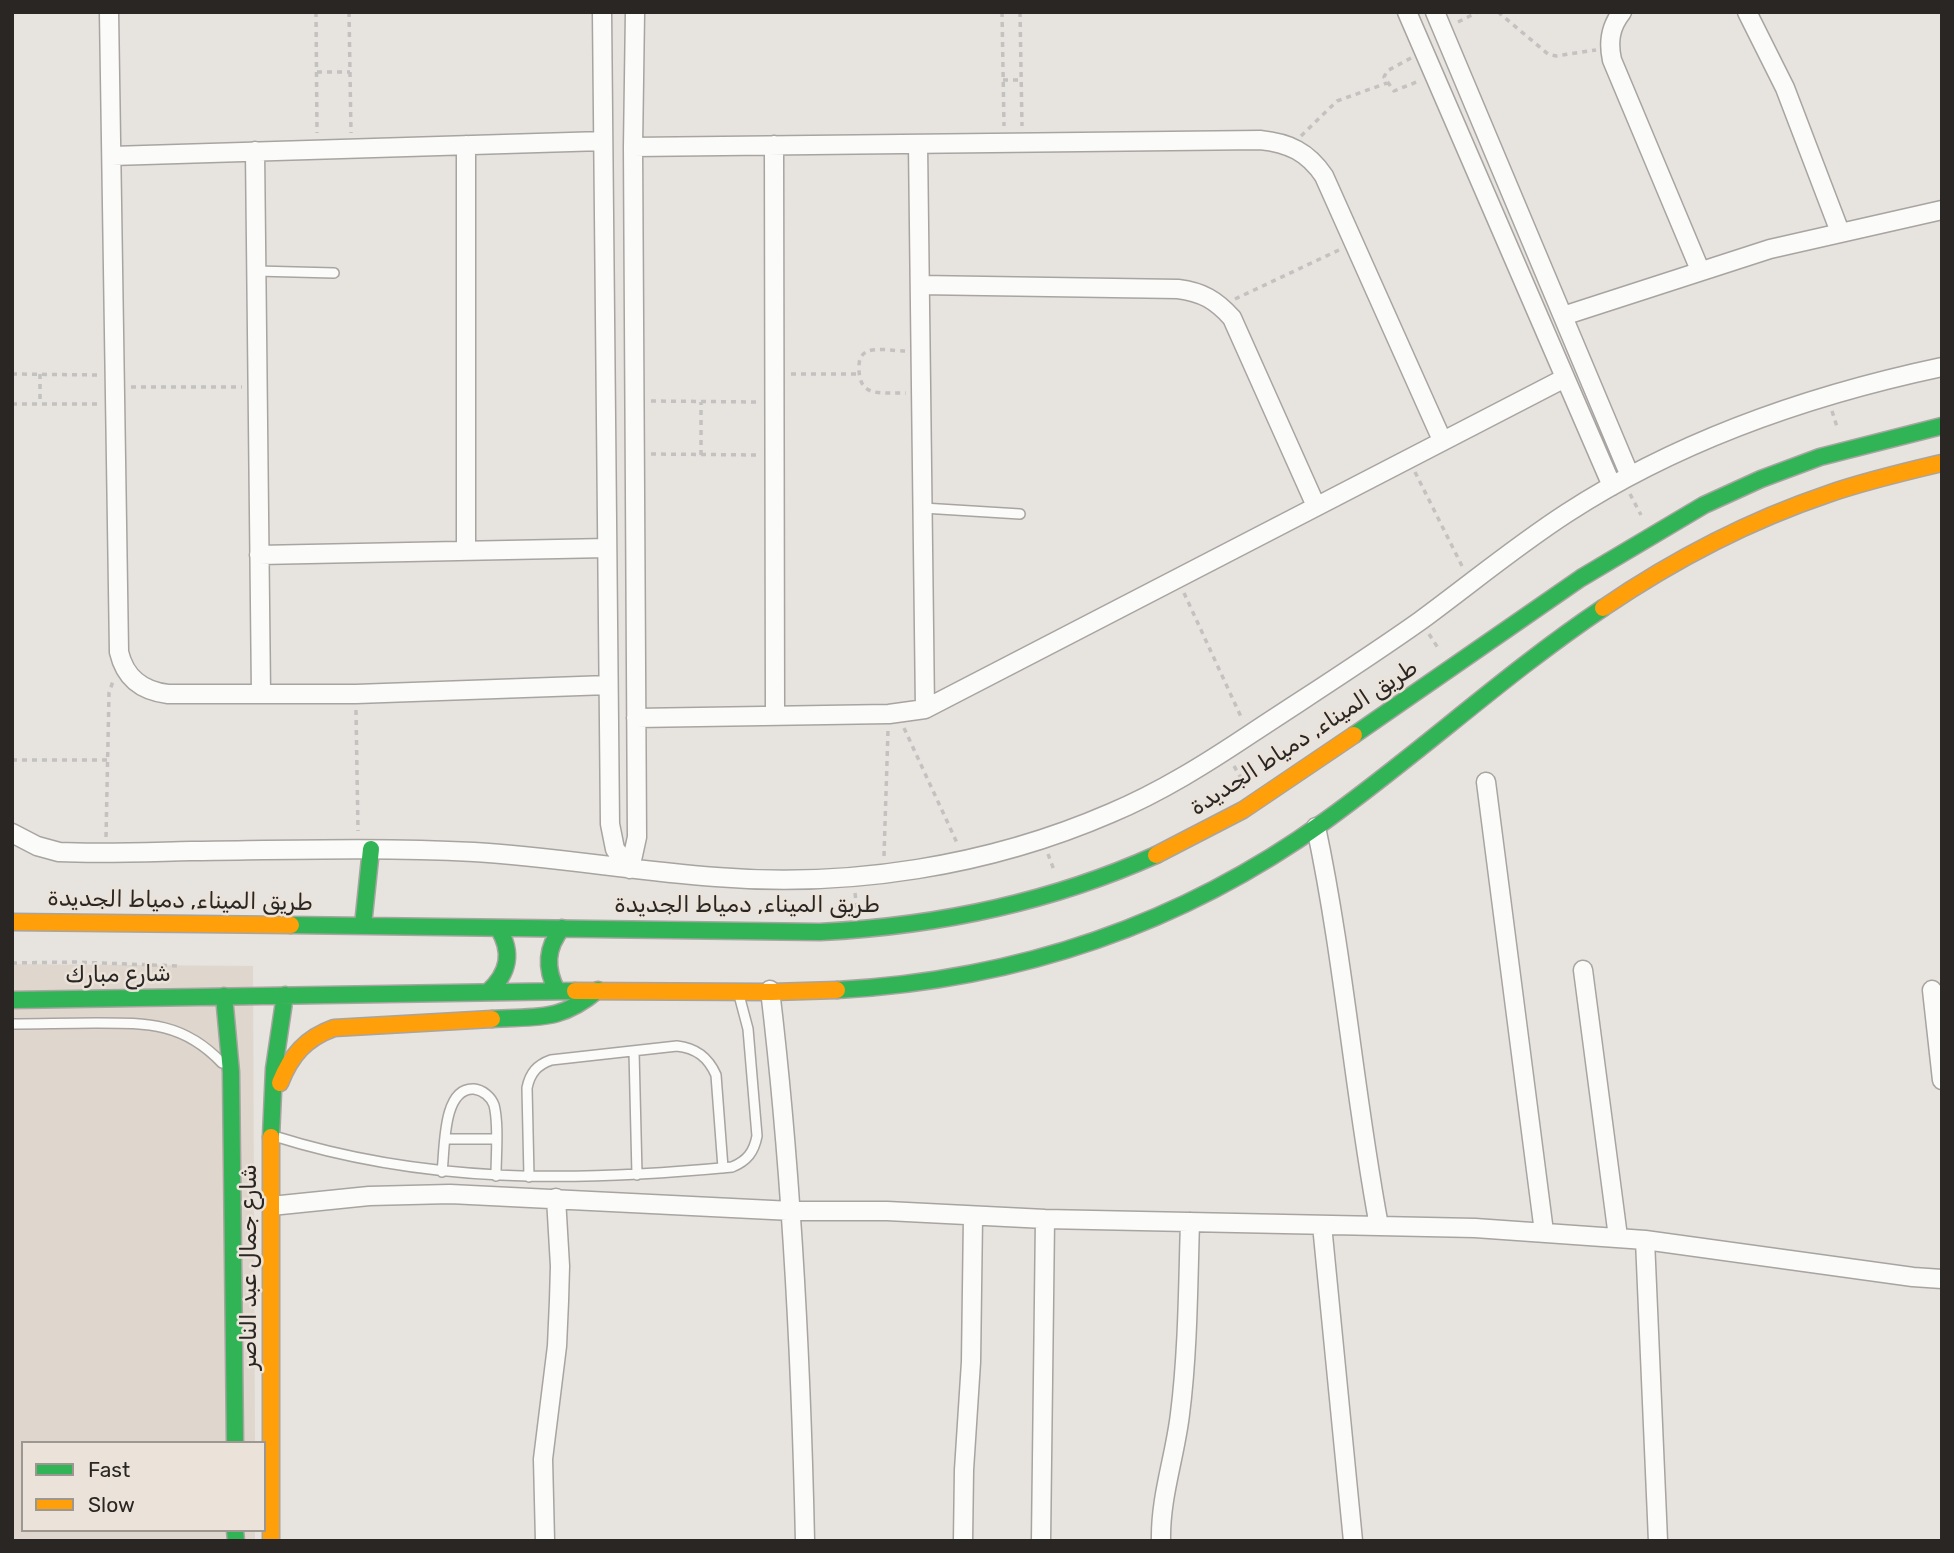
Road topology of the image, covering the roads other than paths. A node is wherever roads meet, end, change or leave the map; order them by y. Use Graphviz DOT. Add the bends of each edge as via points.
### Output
graph roads {
  1 [pos="110,12"];
  2 [pos="602,12"];
  3 [pos="635,12"];
  4 [pos="1407,12"];
  5 [pos="1435,12"];
  6 [pos="1622,12"];
  7 [pos="1747,12"];
  8 [pos="603,141"];
  9 [pos="918,144"];
  10 [pos="466,145"];
  11 [pos="774,145"];
  12 [pos="633,147"];
  13 [pos="255,151"];
  14 [pos="111,156"];
  15 [pos="1942,209"];
  16 [pos="1840,232"];
  17 [pos="1700,270"];
  18 [pos="256,271"];
  19 [pos="334,273"];
  20 [pos="920,285"];
  21 [pos="1563,316"];
  22 [pos="1942,367"];
  23 [pos="1565,378"];
  24 [pos="1942,426"];
  25 [pos="1442,440"];
  26 [pos="1942,463"];
  27 [pos="1621,481"];
  28 [pos="1316,506"];
  29 [pos="923,508"];
  30 [pos="1020,514"];
  31 [pos="607,548"];
  32 [pos="466,551"];
  33 [pos="259,555"];
  34 [pos="608,685"];
  35 [pos="261,694"];
  36 [pos="925,709"];
  37 [pos="775,715"];
  38 [pos="636,718"];
  39 [pos="1486,782"];
  40 [pos="1316,827"];
  41 [pos="12,833"];
  42 [pos="365,849"];
  43 [pos="630,869"];
  44 [pos="12,922"];
  45 [pos="363,925"];
  46 [pos="498,928"];
  47 [pos="562,928"];
  48 [pos="1583,970"];
  49 [pos="598,990"];
  50 [pos="737,990"];
  51 [pos="770,990"];
  52 [pos="1933,990"];
  53 [pos="557,991"];
  54 [pos="488,992"];
  55 [pos="285,995"];
  56 [pos="224,996"];
  57 [pos="83,999"];
  58 [pos="12,1000"];
  59 [pos="84,1023"];
  60 [pos="12,1024"];
  61 [pos="634,1051"];
  62 [pos="274,1069"];
  63 [pos="231,1072"];
  64 [pos="1942,1080"];
  65 [pos="271,1105"];
  66 [pos="271,1136"];
  67 [pos="446,1139"];
  68 [pos="495,1139"];
  69 [pos="723,1168"];
  70 [pos="442,1172"];
  71 [pos="637,1175"];
  72 [pos="496,1176"];
  73 [pos="529,1177"];
  74 [pos="556,1198"];
  75 [pos="271,1206"];
  76 [pos="792,1211"];
  77 [pos="973,1217"];
  78 [pos="1045,1219"];
  79 [pos="1190,1222"];
  80 [pos="1322,1225"];
  81 [pos="1379,1226"];
  82 [pos="1544,1232"];
  83 [pos="1618,1237"];
  84 [pos="1646,1240"];
  85 [pos="1942,1279"];
  86 [pos="235,1441"];
  87 [pos="271,1541"];
  88 [pos="545,1541"];
  89 [pos="805,1541"];
  90 [pos="963,1541"];
  91 [pos="1041,1541"];
  92 [pos="1161,1541"];
  93 [pos="1353,1541"];
  94 [pos="1658,1541"];
  1 -- 14 [label="street"];
  2 -- 8 [label="street"];
  3 -- 12 [label="street"];
  4 -- 23 [label="street"];
  5 -- 21 [label="street"];
  6 -- 17 [label="street" via="1613,25 1612,60"];
  7 -- 16 [label="street" via="1785,88"];
  8 -- 10 [label="street"];
  8 -- 31 [label="street"];
  9 -- 11 [label="street"];
  9 -- 20 [label="street"];
  9 -- 25 [label="street" via="1260,140 1291,146 1316,163 1324,176"];
  10 -- 13 [label="street"];
  10 -- 32 [label="street"];
  11 -- 12 [label="street"];
  11 -- 37 [label="street"];
  12 -- 38 [label="street"];
  13 -- 14 [label="street"];
  13 -- 18 [label="street"];
  14 -- 35 [label="street" via="119,652 126,671 155,693"];
  15 -- 16 [label="street"];
  16 -- 17 [label="street"];
  17 -- 21 [label="street"];
  18 -- 19 [label="lane"];
  18 -- 33 [label="street"];
  20 -- 28 [label="street" via="1178,289 1208,297 1232,318"];
  20 -- 29 [label="street"];
  21 -- 27 [label="street"];
  22 -- 27 [label="street" via="1759,417"];
  23 -- 25 [label="street"];
  23 -- 27 [label="street"];
  24 -- 47 [label="main road, طريق الميناء, دمياط الجديدة" via="1871,441 1787,468 1706,504 1550,600 1255,802 1138,864 1062,892 950,920 859,930"];
  25 -- 28 [label="street"];
  26 -- 40 [label="main road" via="1794,505 1640,584 1567,632"];
  27 -- 43 [label="street" via="1521,544 1420,620 1226,752 1115,812 1042,839 964,859 854,877 781,880"];
  28 -- 36 [label="street"];
  29 -- 30 [label="lane"];
  29 -- 36 [label="street"];
  31 -- 32 [label="street"];
  31 -- 34 [label="street"];
  32 -- 33 [label="street"];
  33 -- 35 [label="street"];
  34 -- 35 [label="street"];
  34 -- 43 [label="street" via="611,836"];
  36 -- 37 [label="street" via="893,714"];
  37 -- 38 [label="street"];
  38 -- 43 [label="street" via="638,837"];
  39 -- 82 [label="street"];
  40 -- 51 [label="main road" via="1231,882 1103,939 990,969 898,985"];
  40 -- 81 [label="street" via="1330,893"];
  41 -- 42 [label="street" via="59,852"];
  42 -- 43 [label="street" via="475,852"];
  42 -- 45 [label="main road"];
  44 -- 45 [label="main road, طريق الميناء, دمياط الجديدة"];
  45 -- 46 [label="main road, طريق الميناء, دمياط الجديدة"];
  46 -- 47 [label="main road, طريق الميناء, دمياط الجديدة"];
  46 -- 54 [label="main road" via="508,946 508,968"];
  47 -- 53 [label="main road" via="551,944 547,964"];
  48 -- 83 [label="street"];
  49 -- 50 [label="main road"];
  49 -- 53 [label="main road"];
  49 -- 65 [label="main road" via="579,1006 557,1015 322,1031 287,1063"];
  50 -- 51 [label="main road"];
  50 -- 69 [label="lane" via="748,1030 757,1136 747,1159"];
  51 -- 76 [label="street"];
  52 -- 64 [label="street"];
  53 -- 54 [label="main road"];
  54 -- 55 [label="main road"];
  55 -- 56 [label="main road"];
  55 -- 62 [label="main road, شارع جمال عبد الناصر"];
  56 -- 57 [label="main road, شارع مبارك"];
  56 -- 63 [label="main road, شارع جمال عبد الناصر"];
  57 -- 58 [label="main road, شارع مبارك"];
  57 -- 59 [label="main road"];
  59 -- 60 [label="lane"];
  59 -- 63 [label="lane" via="139,1023 172,1029 200,1043"];
  61 -- 69 [label="lane" via="685,1047 708,1060 716,1075"];
  61 -- 71 [label="lane"];
  61 -- 73 [label="lane" via="551,1060 532,1073 527,1087"];
  62 -- 63 [label="main road" via="265,1057 251,1054 233,1065"];
  62 -- 65 [label="main road, شارع جمال عبد الناصر"];
  63 -- 86 [label="main road, شارع جمال عبد الناصر"];
  65 -- 66 [label="main road, شارع جمال عبد الناصر"];
  66 -- 70 [label="lane" via="356,1158"];
  66 -- 75 [label="main road, شارع جمال عبد الناصر"];
  67 -- 68 [label="lane"];
  67 -- 68 [label="lane" via="451,1104 460,1093 474,1089 492,1100"];
  67 -- 70 [label="lane"];
  68 -- 72 [label="lane"];
  69 -- 71 [label="lane"];
  70 -- 72 [label="lane"];
  71 -- 73 [label="lane"];
  72 -- 73 [label="lane"];
  74 -- 75 [label="street" via="369,1196"];
  74 -- 76 [label="street"];
  74 -- 88 [label="street" via="559,1301 543,1459"];
  75 -- 87 [label="main road, شارع جمال عبد الناصر"];
  76 -- 77 [label="street"];
  76 -- 89 [label="street"];
  77 -- 78 [label="street"];
  77 -- 90 [label="street"];
  78 -- 79 [label="street"];
  78 -- 91 [label="street"];
  79 -- 80 [label="street"];
  79 -- 92 [label="street" via="1185,1368 1180,1419 1165,1484"];
  80 -- 81 [label="street"];
  80 -- 93 [label="street"];
  81 -- 82 [label="street"];
  82 -- 83 [label="street"];
  83 -- 84 [label="street"];
  84 -- 85 [label="street"];
  84 -- 94 [label="street"];
}
